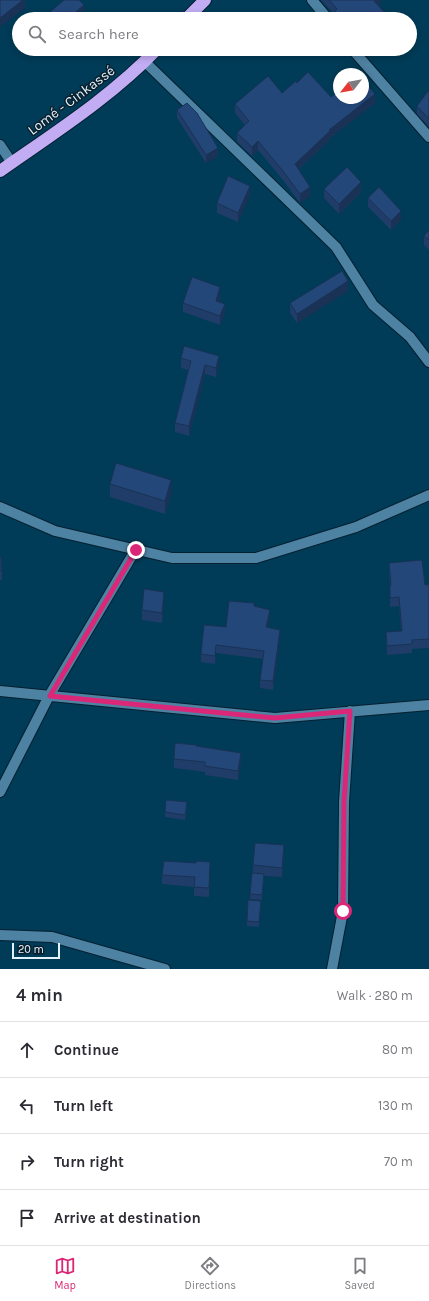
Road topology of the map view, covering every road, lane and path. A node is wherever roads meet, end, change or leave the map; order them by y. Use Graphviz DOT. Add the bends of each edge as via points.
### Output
graph roads {
  1 [pos="205,0"];
  2 [pos="312,0"];
  3 [pos="193,12"];
  4 [pos="322,12"];
  5 [pos="151,56"];
  6 [pos="358,56"];
  7 [pos="145,62"];
  8 [pos="429,137"];
  9 [pos="0,145"];
  10 [pos="12,163"];
  11 [pos="0,171"];
  12 [pos="429,362"];
  13 [pos="429,494"];
  14 [pos="0,507"];
  15 [pos="136,550"];
  16 [pos="0,691"];
  17 [pos="50,696"];
  18 [pos="429,705"];
  19 [pos="350,711"];
  20 [pos="0,792"];
  21 [pos="0,935"];
  22 [pos="165,969"];
  23 [pos="332,969"];
  1 -- 3 [label="highway"];
  2 -- 4 [label="street"];
  5 -- 7 [label="highway, Lomé - Cinkassé"];
  6 -- 8 [label="street"];
  7 -- 10 [label="highway, Lomé - Cinkassé" via="76,119"];
  7 -- 12 [label="street" via="336,247 373,305 410,338"];
  9 -- 10 [label="street"];
  10 -- 11 [label="highway, Lomé - Cinkassé"];
  13 -- 15 [label="street" via="356,527 256,558 172,558"];
  14 -- 15 [label="street" via="55,530"];
  15 -- 17 [label="street"];
  16 -- 17 [label="street"];
  17 -- 19 [label="street" via="275,718"];
  17 -- 20 [label="street"];
  18 -- 19 [label="street"];
  19 -- 23 [label="street" via="344,802 343,911"];
  21 -- 22 [label="street" via="52,937"];
}
